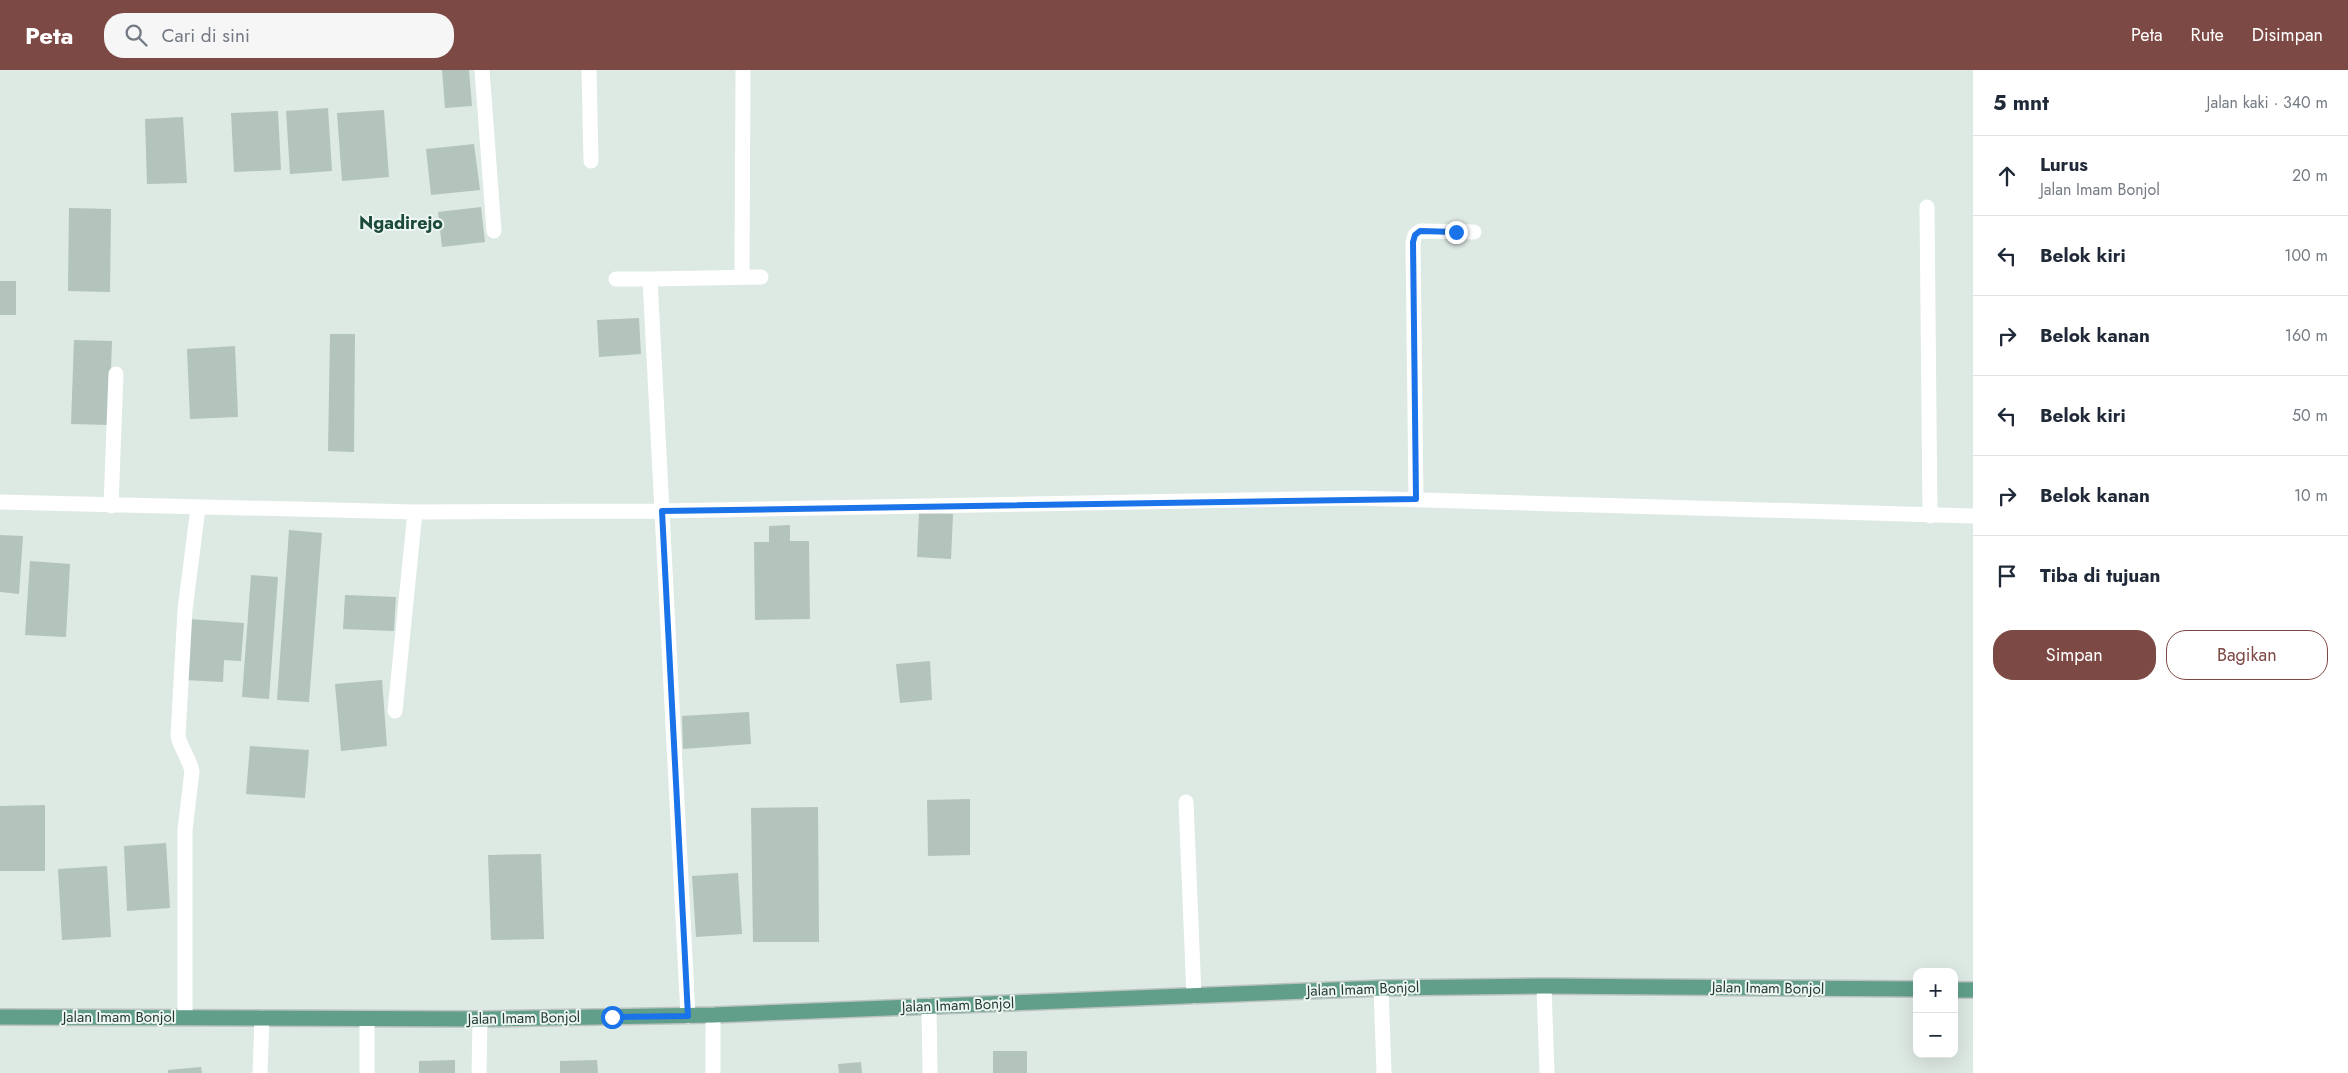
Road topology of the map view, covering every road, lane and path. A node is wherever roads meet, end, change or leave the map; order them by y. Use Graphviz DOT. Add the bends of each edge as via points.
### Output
graph roads {
  1 [pos="482,70"];
  2 [pos="590,70"];
  3 [pos="743,70"];
  4 [pos="591,161"];
  5 [pos="1927,207"];
  6 [pos="494,231"];
  7 [pos="1474,232"];
  8 [pos="742,277"];
  9 [pos="761,277"];
  10 [pos="616,279"];
  11 [pos="650,279"];
  12 [pos="116,374"];
  13 [pos="1416,499"];
  14 [pos="0,502"];
  15 [pos="111,506"];
  16 [pos="198,508"];
  17 [pos="662,511"];
  18 [pos="415,512"];
  19 [pos="1930,516"];
  20 [pos="1973,516"];
  21 [pos="396,711"];
  22 [pos="1186,802"];
  23 [pos="1544,986"];
  24 [pos="1381,988"];
  25 [pos="1913,989"];
  26 [pos="1958,990"];
  27 [pos="1973,990"];
  28 [pos="1194,996"];
  29 [pos="929,1006"];
  30 [pos="713,1015"];
  31 [pos="688,1016"];
  32 [pos="0,1017"];
  33 [pos="185,1017"];
  34 [pos="262,1018"];
  35 [pos="367,1018"];
  36 [pos="480,1019"];
  37 [pos="260,1073"];
  38 [pos="366,1073"];
  39 [pos="479,1073"];
  40 [pos="713,1073"];
  41 [pos="930,1073"];
  42 [pos="1384,1073"];
  43 [pos="1547,1073"];
  1 -- 6 [label="street"];
  2 -- 4 [label="street"];
  3 -- 8 [label="street"];
  5 -- 19 [label="street"];
  7 -- 13 [label="street" via="1420,231 1413,242"];
  8 -- 9 [label="street"];
  8 -- 11 [label="street"];
  10 -- 11 [label="street"];
  11 -- 17 [label="street"];
  12 -- 15 [label="street"];
  13 -- 17 [label="street"];
  13 -- 19 [label="street"];
  14 -- 15 [label="street"];
  15 -- 16 [label="street"];
  16 -- 18 [label="street"];
  16 -- 33 [label="street" via="185,610 178,736 180,748 192,771 185,830"];
  17 -- 18 [label="street"];
  17 -- 31 [label="street"];
  18 -- 21 [label="street"];
  19 -- 20 [label="street"];
  22 -- 28 [label="street"];
  23 -- 24 [label="main road, Jalan Imam Bonjol"];
  23 -- 25 [label="main road, Jalan Imam Bonjol"];
  23 -- 43 [label="street"];
  24 -- 28 [label="main road, Jalan Imam Bonjol"];
  24 -- 42 [label="street"];
  26 -- 27 [label="main road"];
  28 -- 29 [label="main road, Jalan Imam Bonjol"];
  29 -- 30 [label="main road, Jalan Imam Bonjol"];
  29 -- 41 [label="street"];
  30 -- 31 [label="main road, Jalan Imam Bonjol"];
  30 -- 40 [label="street"];
  31 -- 36 [label="main road, Jalan Imam Bonjol"];
  32 -- 33 [label="main road, Jalan Imam Bonjol"];
  33 -- 34 [label="main road, Jalan Imam Bonjol"];
  34 -- 35 [label="main road, Jalan Imam Bonjol"];
  34 -- 37 [label="street"];
  35 -- 36 [label="main road, Jalan Imam Bonjol"];
  35 -- 38 [label="street"];
  36 -- 39 [label="street"];
}
